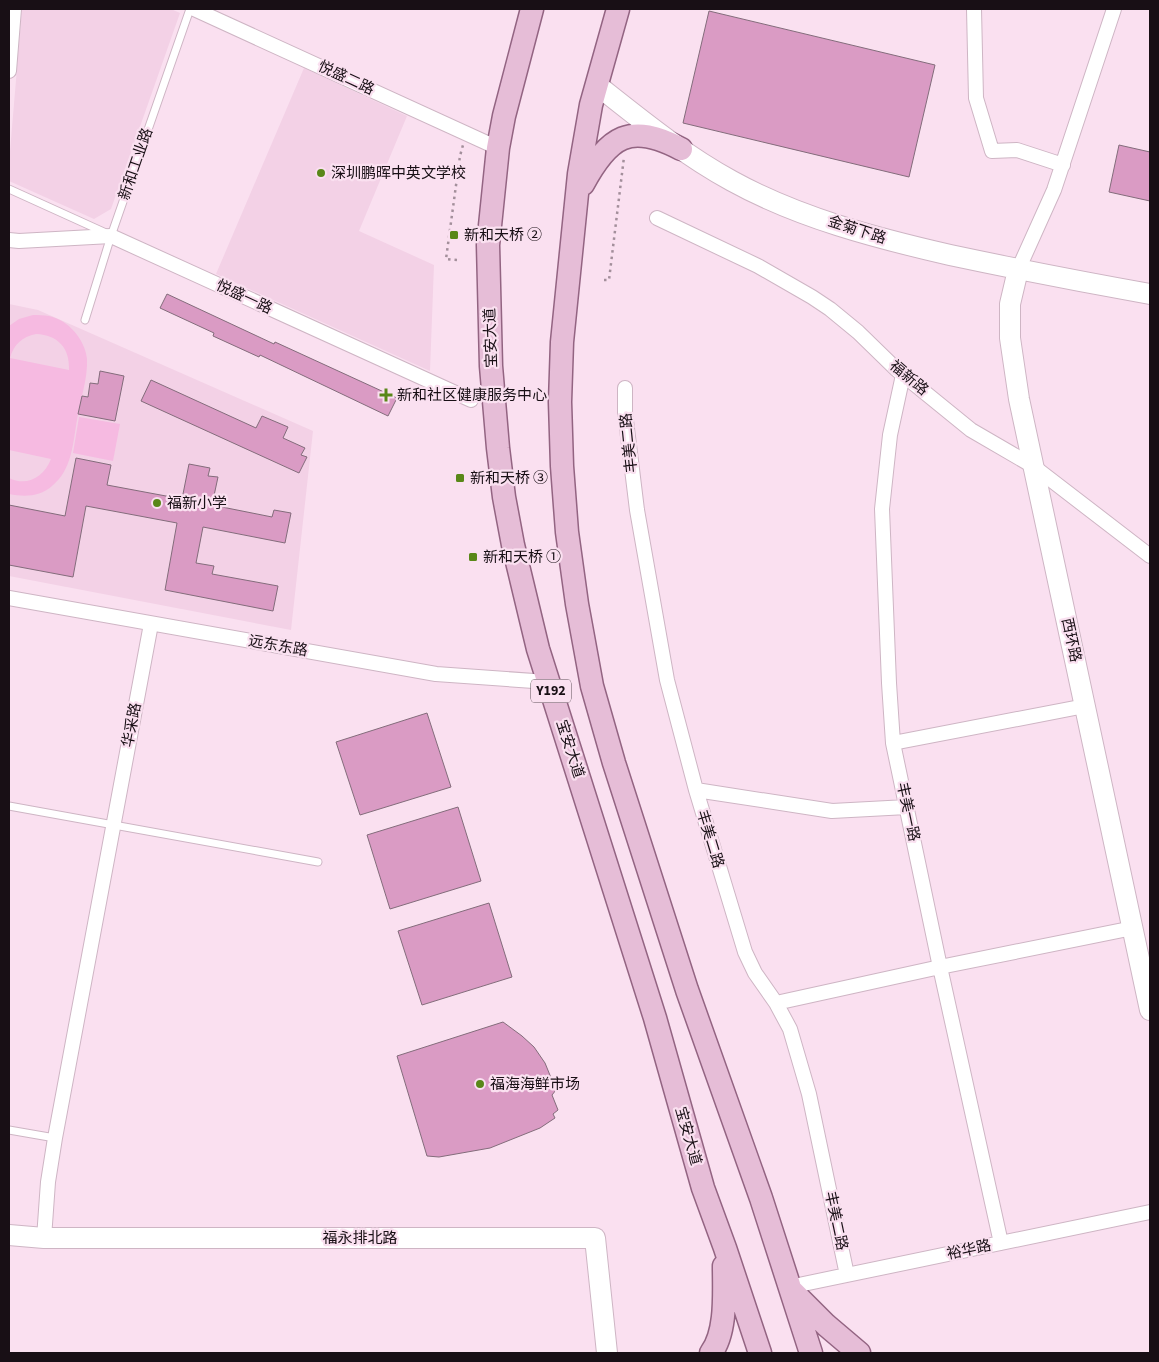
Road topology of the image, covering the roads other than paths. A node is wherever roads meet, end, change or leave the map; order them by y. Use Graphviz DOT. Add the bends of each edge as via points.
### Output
graph roads {
  1 [pos="14,9"];
  2 [pos="190,9"];
  3 [pos="194,9"];
  4 [pos="618,9"];
  5 [pos="974,9"];
  6 [pos="1114,9"];
  7 [pos="527,13"];
  8 [pos="9,71"];
  9 [pos="597,85"];
  10 [pos="498,148"];
  11 [pos="681,149"];
  12 [pos="1063,165"];
  13 [pos="9,189"];
  14 [pos="578,193"];
  15 [pos="656,218"];
  16 [pos="111,236"];
  17 [pos="9,240"];
  18 [pos="1018,270"];
  19 [pos="1150,294"];
  20 [pos="85,320"];
  21 [pos="904,375"];
  22 [pos="625,388"];
  23 [pos="471,400"];
  24 [pos="1033,466"];
  25 [pos="1150,556"];
  26 [pos="9,598"];
  27 [pos="151,624"];
  28 [pos="548,682"];
  29 [pos="1085,706"];
  30 [pos="893,743"];
  31 [pos="696,790"];
  32 [pos="9,806"];
  33 [pos="907,808"];
  34 [pos="113,825"];
  35 [pos="318,862"];
  36 [pos="1133,928"];
  37 [pos="940,967"];
  38 [pos="776,1002"];
  39 [pos="1150,1010"];
  40 [pos="9,1130"];
  41 [pos="55,1138"];
  42 [pos="1150,1212"];
  43 [pos="9,1235"];
  44 [pos="44,1238"];
  45 [pos="1001,1243"];
  46 [pos="725,1248"];
  47 [pos="847,1275"];
  48 [pos="789,1287"];
  49 [pos="607,1353"];
  50 [pos="711,1353"];
  51 [pos="760,1353"];
  52 [pos="811,1353"];
  53 [pos="859,1353"];
  1 -- 8 [label="street"];
  2 -- 16 [label="lane, 新和工业路"];
  3 -- 10 [label="street, 悦盛二路"];
  4 -- 9 [label="main road"];
  5 -- 12 [label="street" via="976,98 992,151 1016,150"];
  6 -- 12 [label="street"];
  7 -- 10 [label="main road, 宝安大道 / Y192"];
  9 -- 11 [label="street, 金菊下路"];
  9 -- 14 [label="main road, Y192"];
  10 -- 28 [label="main road, 宝安大道 / Y192" via="488,245 491,366 498,448 513,544"];
  11 -- 14 [label="main road" via="650,136 626,136 605,150 594,163"];
  11 -- 18 [label="street, 金菊下路" via="732,181 797,211 892,242"];
  12 -- 18 [label="street"];
  13 -- 16 [label="lane"];
  14 -- 48 [label="main road, Y192" via="562,342 560,402 567,532 576,604 592,686 614,763 687,990"];
  15 -- 21 [label="street, 福新路" via="758,266 812,297 858,332"];
  16 -- 17 [label="street, 悦盛一路"];
  16 -- 20 [label="lane, 新和工业路"];
  16 -- 23 [label="street, 悦盛一路"];
  18 -- 19 [label="street, 金菊下路"];
  18 -- 24 [label="street, 西环路" via="1010,304 1010,338"];
  21 -- 24 [label="street, 福新路" via="971,430"];
  21 -- 30 [label="street, 丰美一路" via="890,435 882,509"];
  22 -- 31 [label="street, 丰美二路" via="637,510 667,680"];
  24 -- 25 [label="street, 福新路"];
  24 -- 29 [label="street, 西环路"];
  26 -- 27 [label="street, 远东东路"];
  27 -- 28 [label="street, 远东东路" via="436,674"];
  27 -- 34 [label="street, 华采路"];
  28 -- 46 [label="main road, 宝安大道 / Y192" via="655,1018 703,1188"];
  29 -- 30 [label="street"];
  29 -- 36 [label="street, 西环路"];
  30 -- 33 [label="street, 丰美一路"];
  31 -- 33 [label="street" via="832,810"];
  31 -- 38 [label="street, 丰美二路" via="744,952"];
  32 -- 34 [label="lane"];
  33 -- 37 [label="street, 丰美一路"];
  34 -- 35 [label="lane"];
  34 -- 41 [label="street, 华采路"];
  36 -- 37 [label="street"];
  36 -- 39 [label="street, 西环路"];
  37 -- 38 [label="street"];
  37 -- 45 [label="street, 丰美一路"];
  38 -- 47 [label="street, 丰美二路" via="790,1029 809,1094"];
  40 -- 41 [label="lane"];
  41 -- 44 [label="street, 华采路"];
  42 -- 45 [label="street, 裕华路"];
  43 -- 44 [label="street, 福永排北路"];
  44 -- 49 [label="street, 福永排北路" via="595,1238"];
  45 -- 47 [label="street, 裕华路"];
  46 -- 50 [label="main road" via="723,1317 718,1341"];
  46 -- 51 [label="main road, 宝安大道 / Y192"];
  47 -- 48 [label="street, 裕华路"];
  48 -- 52 [label="main road, Y192"];
  48 -- 53 [label="main road"];
}
